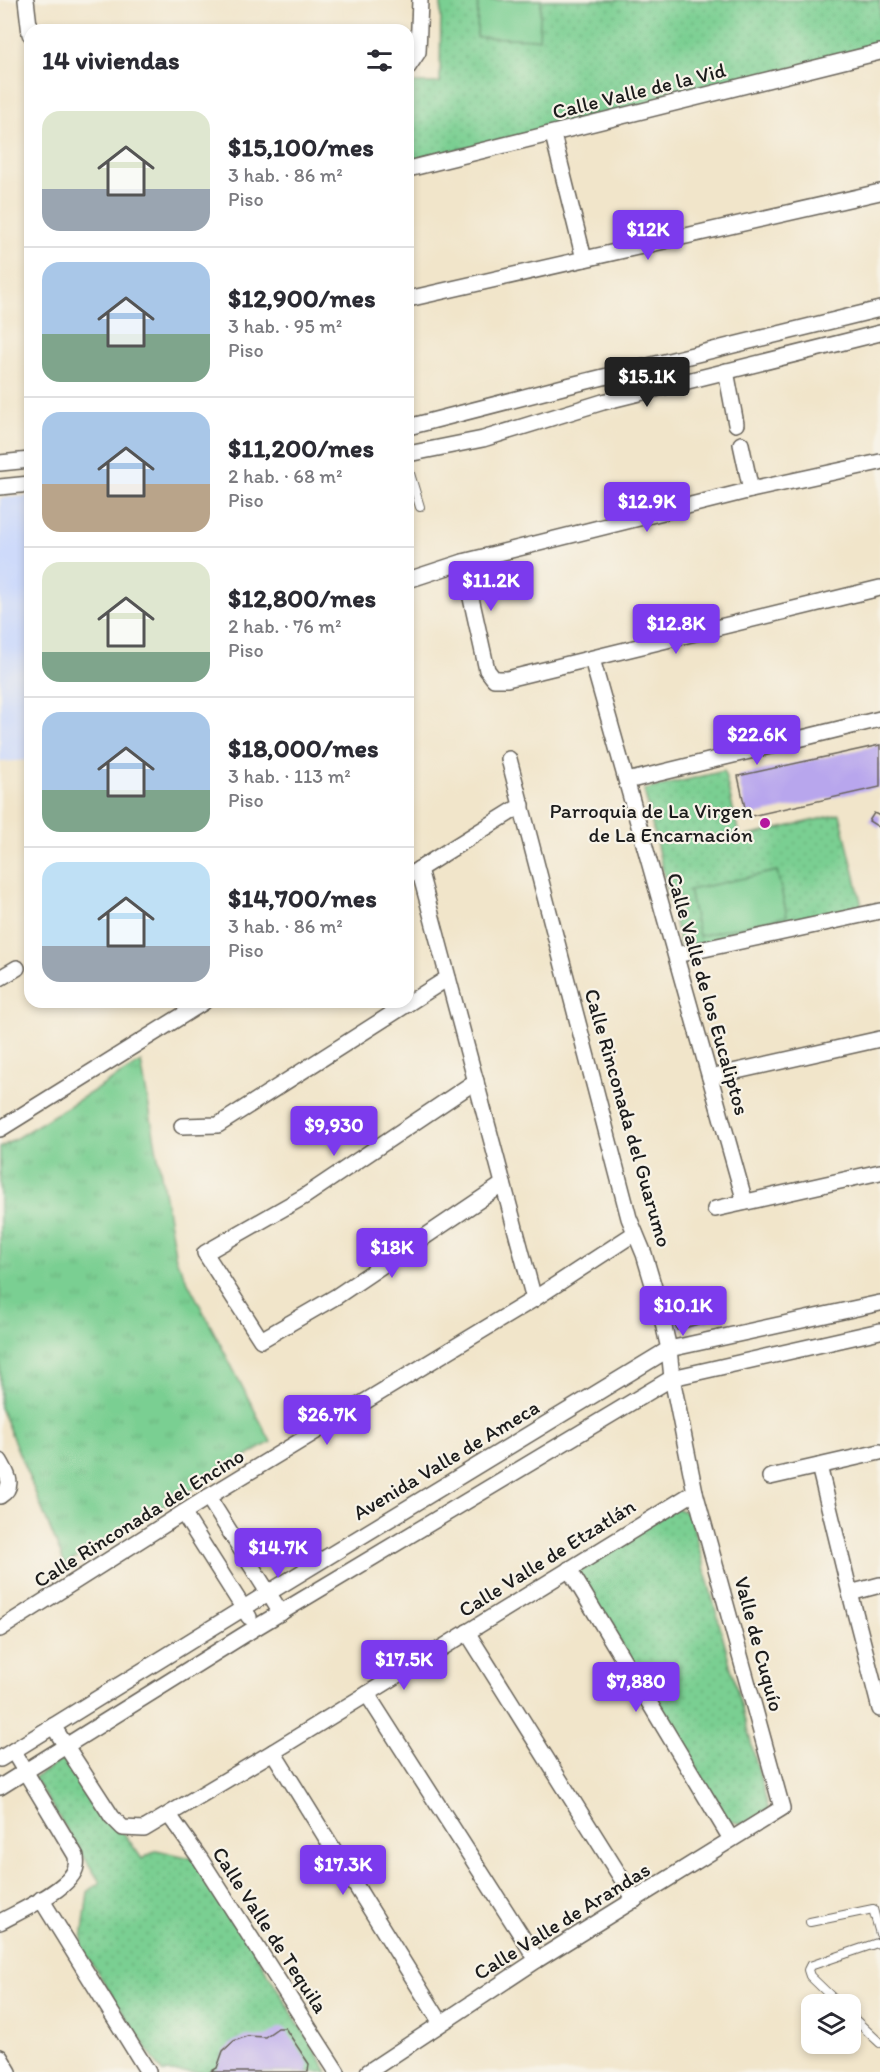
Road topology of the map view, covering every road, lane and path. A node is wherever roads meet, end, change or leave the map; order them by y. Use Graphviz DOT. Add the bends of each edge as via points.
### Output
graph roads {
  1 [pos="26,0"];
  2 [pos="420,0"];
  3 [pos="29,24"];
  4 [pos="880,52"];
  5 [pos="414,58"];
  6 [pos="553,135"];
  7 [pos="414,168"];
  8 [pos="880,192"];
  9 [pos="584,259"];
  10 [pos="414,297"];
  11 [pos="880,309"];
  12 [pos="880,333"];
  13 [pos="726,370"];
  14 [pos="598,378"];
  15 [pos="603,402"];
  16 [pos="736,424"];
  17 [pos="414,426"];
  18 [pos="741,444"];
  19 [pos="414,453"];
  20 [pos="24,461"];
  21 [pos="880,462"];
  22 [pos="0,463"];
  23 [pos="24,485"];
  24 [pos="0,487"];
  25 [pos="414,487"];
  26 [pos="751,490"];
  27 [pos="420,507"];
  28 [pos="463,562"];
  29 [pos="414,578"];
  30 [pos="880,588"];
  31 [pos="592,659"];
  32 [pos="880,719"];
  33 [pos="509,759"];
  34 [pos="627,781"];
  35 [pos="522,805"];
  36 [pos="414,871"];
  37 [pos="414,875"];
  38 [pos="880,911"];
  39 [pos="676,955"];
  40 [pos="17,968"];
  41 [pos="0,978"];
  42 [pos="448,978"];
  43 [pos="414,1000"];
  44 [pos="194,1008"];
  45 [pos="401,1008"];
  46 [pos="880,1040"];
  47 [pos="710,1077"];
  48 [pos="476,1081"];
  49 [pos="182,1126"];
  50 [pos="0,1129"];
  51 [pos="880,1172"];
  52 [pos="503,1184"];
  53 [pos="745,1202"];
  54 [pos="714,1209"];
  55 [pos="636,1233"];
  56 [pos="534,1299"];
  57 [pos="880,1303"];
  58 [pos="880,1331"];
  59 [pos="669,1349"];
  60 [pos="672,1378"];
  61 [pos="880,1452"];
  62 [pos="0,1461"];
  63 [pos="819,1466"];
  64 [pos="770,1477"];
  65 [pos="695,1492"];
  66 [pos="0,1496"];
  67 [pos="208,1497"];
  68 [pos="183,1513"];
  69 [pos="569,1569"];
  70 [pos="880,1585"];
  71 [pos="268,1593"];
  72 [pos="849,1593"];
  73 [pos="243,1608"];
  74 [pos="281,1613"];
  75 [pos="255,1628"];
  76 [pos="0,1629"];
  77 [pos="467,1632"];
  78 [pos="367,1694"];
  79 [pos="880,1708"];
  80 [pos="53,1726"];
  81 [pos="66,1746"];
  82 [pos="273,1752"];
  83 [pos="7,1755"];
  84 [pos="25,1772"];
  85 [pos="0,1787"];
  86 [pos="782,1808"];
  87 [pos="169,1815"];
  88 [pos="731,1839"];
  89 [pos="41,1899"];
  90 [pos="635,1900"];
  91 [pos="0,1922"];
  92 [pos="810,1922"];
  93 [pos="880,1934"];
  94 [pos="880,1942"];
  95 [pos="537,1960"];
  96 [pos="829,1994"];
  97 [pos="441,2023"];
  98 [pos="861,2025"];
  99 [pos="880,2043"];
  100 [pos="0,2057"];
  101 [pos="335,2070"];
  102 [pos="9,2072"];
  103 [pos="148,2072"];
  104 [pos="368,2072"];
  1 -- 3 [label="street"];
  2 -- 5 [label="street" via="418,52"];
  4 -- 6 [label="street, Calle Valle de la Vid"];
  6 -- 7 [label="street, Calle Valle de la Vid"];
  6 -- 9 [label="street"];
  8 -- 9 [label="street"];
  9 -- 10 [label="street"];
  11 -- 14 [label="street"];
  12 -- 13 [label="street"];
  13 -- 15 [label="street"];
  13 -- 16 [label="street"];
  14 -- 15 [label="street"];
  14 -- 17 [label="street"];
  15 -- 19 [label="street" via="483,440"];
  18 -- 26 [label="street"];
  20 -- 22 [label="street"];
  21 -- 26 [label="street"];
  23 -- 24 [label="street"];
  25 -- 27 [label="lane"];
  26 -- 28 [label="street"];
  28 -- 29 [label="street"];
  28 -- 31 [label="street" via="487,670 494,679"];
  30 -- 31 [label="street"];
  31 -- 34 [label="street, Calle Valle de los Eucaliptos"];
  32 -- 34 [label="street"];
  33 -- 35 [label="street, Calle Rinconada del Guarumo"];
  34 -- 39 [label="street, Calle Valle de los Eucaliptos"];
  35 -- 36 [label="street"];
  35 -- 55 [label="street, Calle Rinconada del Guarumo"];
  37 -- 42 [label="street"];
  38 -- 39 [label="street"];
  39 -- 47 [label="street, Calle Valle de los Eucaliptos"];
  40 -- 41 [label="street"];
  42 -- 43 [label="street"];
  42 -- 48 [label="street"];
  44 -- 50 [label="street"];
  45 -- 49 [label="street" via="218,1125"];
  46 -- 47 [label="street"];
  47 -- 53 [label="street, Calle Valle de los Eucaliptos"];
  48 -- 52 [label="street"];
  48 -- 52 [label="street" via="305,1196 205,1253 261,1340 337,1296"];
  51 -- 53 [label="street"];
  52 -- 56 [label="street"];
  53 -- 54 [label="street"];
  55 -- 56 [label="street, Calle Rinconada del Encino"];
  55 -- 59 [label="street, Calle Rinconada del Guarumo"];
  56 -- 67 [label="street, Calle Rinconada del Encino"];
  57 -- 59 [label="street, Avenida Valle de Ameca"];
  58 -- 60 [label="street"];
  59 -- 60 [label="street, Calle Rinconada del Guarumo"];
  59 -- 71 [label="street, Avenida Valle de Ameca"];
  60 -- 65 [label="street, Calle Rinconada del Guarumo"];
  60 -- 74 [label="street"];
  61 -- 63 [label="street"];
  62 -- 66 [label="street" via="10,1485"];
  63 -- 64 [label="street"];
  63 -- 72 [label="street"];
  65 -- 69 [label="street, Calle Valle de Etzatlán"];
  65 -- 86 [label="street, Valle de Cuquío"];
  67 -- 68 [label="street, Calle Rinconada del Encino"];
  67 -- 71 [label="street"];
  68 -- 73 [label="street"];
  68 -- 76 [label="street, Calle Rinconada del Encino"];
  69 -- 77 [label="street, Calle Valle de Etzatlán"];
  69 -- 88 [label="street"];
  70 -- 72 [label="street"];
  71 -- 73 [label="street, Avenida Valle de Ameca"];
  71 -- 74 [label="street"];
  72 -- 79 [label="street"];
  73 -- 75 [label="street"];
  73 -- 80 [label="street, Avenida Valle de Ameca"];
  74 -- 75 [label="street"];
  75 -- 81 [label="street"];
  77 -- 78 [label="street, Calle Valle de Etzatlán"];
  77 -- 90 [label="street"];
  78 -- 82 [label="street, Calle Valle de Etzatlán"];
  78 -- 95 [label="street"];
  80 -- 81 [label="street"];
  80 -- 83 [label="street, Avenida Valle de Ameca"];
  81 -- 84 [label="street"];
  81 -- 87 [label="street, Calle Valle de Etzatlán" via="123,1828 144,1829"];
  82 -- 87 [label="street, Calle Valle de Etzatlán"];
  82 -- 97 [label="street"];
  83 -- 84 [label="street"];
  84 -- 85 [label="street"];
  84 -- 89 [label="street" via="76,1856 72,1875"];
  86 -- 88 [label="street, Calle Valle de Arandas"];
  87 -- 101 [label="street, Calle Valle de Tequila"];
  88 -- 90 [label="street, Calle Valle de Arandas"];
  89 -- 91 [label="street"];
  89 -- 103 [label="street"];
  90 -- 95 [label="street, Calle Valle de Arandas"];
  92 -- 93 [label="lane" via="873,1909"];
  94 -- 96 [label="lane" via="810,1966 810,1976"];
  95 -- 97 [label="street, Calle Valle de Arandas"];
  97 -- 104 [label="street, Calle Valle de Arandas"];
  98 -- 99 [label="lane"];
  100 -- 102 [label="street"];
}
